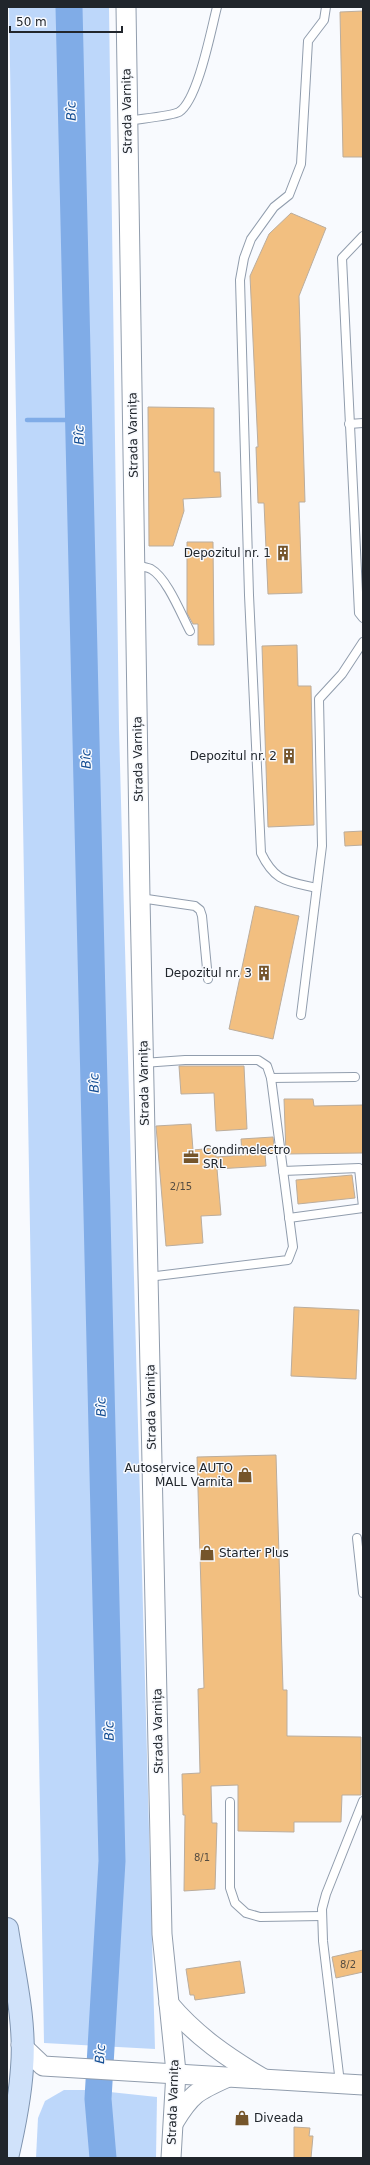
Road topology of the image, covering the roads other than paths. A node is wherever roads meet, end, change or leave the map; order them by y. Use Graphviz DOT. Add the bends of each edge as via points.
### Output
graph roads {
  1 [pos="126,7"];
  2 [pos="217,7"];
  3 [pos="326,7"];
  4 [pos="128,121"];
  5 [pos="363,236"];
  6 [pos="363,423"];
  7 [pos="349,424"];
  8 [pos="135,565"];
  9 [pos="363,618"];
  10 [pos="190,631"];
  11 [pos="363,642"];
  12 [pos="316,888"];
  13 [pos="140,898"];
  14 [pos="208,979"];
  15 [pos="301,1015"];
  16 [pos="143,1063"];
  17 [pos="355,1077"];
  18 [pos="271,1078"];
  19 [pos="283,1171"];
  20 [pos="363,1208"];
  21 [pos="289,1218"];
  22 [pos="148,1277"];
  23 [pos="356,1538"];
  24 [pos="363,1593"];
  25 [pos="363,1801"];
  26 [pos="230,1802"];
  27 [pos="322,1916"];
  28 [pos="7,1929"];
  29 [pos="169,2004"];
  30 [pos="14,2043"];
  31 [pos="50,2066"];
  32 [pos="176,2072"];
  33 [pos="228,2078"];
  34 [pos="267,2080"];
  35 [pos="340,2084"];
  36 [pos="363,2085"];
  37 [pos="13,2087"];
  38 [pos="174,2122"];
  39 [pos="8,2158"];
  40 [pos="171,2158"];
  1 -- 4 [label="street, Strada Varnița"];
  2 -- 4 [label="lane" via="197,84 189,102 178,113"];
  3 -- 12 [label="lane" via="324,20 308,41 299,169 289,195 274,207 251,239 240,280 249,595 262,853 269,869 282,879"];
  4 -- 8 [label="street, Strada Varnița"];
  5 -- 7 [label="lane" via="342,258"];
  6 -- 7 [label="lane"];
  7 -- 9 [label="lane" via="359,613"];
  8 -- 10 [label="lane" via="151,569 159,576"];
  8 -- 13 [label="street, Strada Varnița"];
  11 -- 12 [label="lane" via="342,674 319,699 322,846"];
  12 -- 15 [label="lane"];
  13 -- 14 [label="lane" via="195,906 200,910"];
  13 -- 16 [label="street, Strada Varnița"];
  16 -- 18 [label="lane" via="258,1060 267,1066"];
  16 -- 22 [label="street, Strada Varnița"];
  17 -- 18 [label="lane"];
  18 -- 19 [label="lane"];
  19 -- 20 [label="lane" via="360,1168"];
  19 -- 21 [label="lane"];
  20 -- 21 [label="lane"];
  21 -- 22 [label="lane" via="293,1247 288,1260"];
  22 -- 29 [label="street, Strada Varnița" via="162,1934"];
  23 -- 24 [label="lane"];
  25 -- 27 [label="lane" via="326,1894"];
  26 -- 27 [label="lane" via="230,1888 235,1903 246,1913 260,1917"];
  27 -- 35 [label="lane"];
  28 -- 30 [label="main road" via="20,2020"];
  29 -- 32 [label="street, Strada Varnița"];
  29 -- 34 [label="street" via="192,2029 216,2049"];
  30 -- 31 [label="street"];
  30 -- 37 [label="main road" via="22,2067"];
  31 -- 32 [label="street"];
  31 -- 37 [label="street"];
  32 -- 33 [label="street"];
  32 -- 38 [label="street, Strada Varnița"];
  33 -- 34 [label="street"];
  33 -- 38 [label="street" via="193,2095"];
  34 -- 35 [label="street"];
  35 -- 36 [label="street"];
  37 -- 39 [label="main road" via="17,2114"];
  38 -- 40 [label="street, Strada Varnița"];
}
